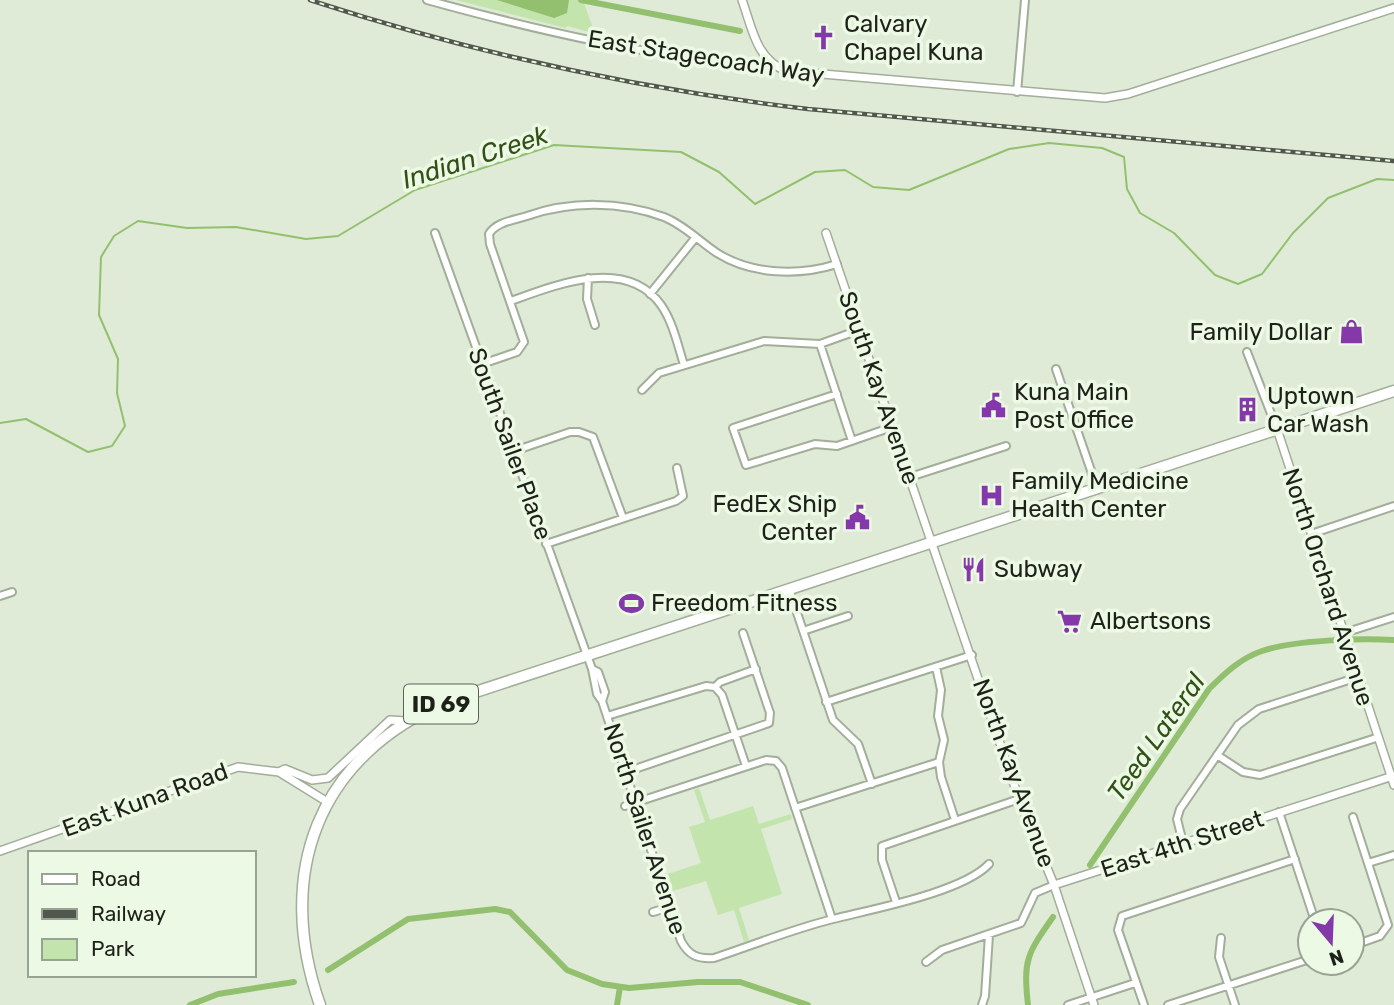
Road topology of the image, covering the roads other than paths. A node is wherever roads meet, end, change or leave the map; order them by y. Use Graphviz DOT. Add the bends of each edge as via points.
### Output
graph roads {
  1 [pos="427,0"];
  2 [pos="743,0"];
  3 [pos="1025,0"];
  4 [pos="1394,9"];
  5 [pos="772,65"];
  6 [pos="1017,93"];
  7 [pos="435,233"];
  8 [pos="826,233"];
  9 [pos="696,237"];
  10 [pos="836,264"];
  11 [pos="588,278"];
  12 [pos="650,294"];
  13 [pos="511,301"];
  14 [pos="596,325"];
  15 [pos="859,330"];
  16 [pos="820,344"];
  17 [pos="1247,352"];
  18 [pos="482,364"];
  19 [pos="684,365"];
  20 [pos="1056,369"];
  21 [pos="642,390"];
  22 [pos="1394,391"];
  23 [pos="837,394"];
  24 [pos="892,427"];
  25 [pos="1277,429"];
  26 [pos="852,441"];
  27 [pos="1006,446"];
  28 [pos="514,451"];
  29 [pos="677,468"];
  30 [pos="910,477"];
  31 [pos="1097,488"];
  32 [pos="1394,506"];
  33 [pos="623,518"];
  34 [pos="1311,534"];
  35 [pos="932,542"];
  36 [pos="546,544"];
  37 [pos="789,589"];
  38 [pos="12,592"];
  39 [pos="0,596"];
  40 [pos="848,616"];
  41 [pos="1394,617"];
  42 [pos="803,631"];
  43 [pos="743,633"];
  44 [pos="1345,637"];
  45 [pos="972,654"];
  46 [pos="585,655"];
  47 [pos="936,667"];
  48 [pos="756,669"];
  49 [pos="1358,677"];
  50 [pos="715,687"];
  51 [pos="826,702"];
  52 [pos="607,716"];
  53 [pos="406,721"];
  54 [pos="736,736"];
  55 [pos="1376,738"];
  56 [pos="1217,755"];
  57 [pos="939,762"];
  58 [pos="746,766"];
  59 [pos="279,772"];
  60 [pos="626,772"];
  61 [pos="1393,779"];
  62 [pos="872,784"];
  63 [pos="1019,799"];
  64 [pos="636,802"];
  65 [pos="329,803"];
  66 [pos="625,806"];
  67 [pos="795,808"];
  68 [pos="1279,812"];
  69 [pos="1353,817"];
  70 [pos="955,820"];
  71 [pos="1183,843"];
  72 [pos="0,851"];
  73 [pos="1394,855"];
  74 [pos="1295,859"];
  75 [pos="1368,863"];
  76 [pos="989,864"];
  77 [pos="1054,885"];
  78 [pos="896,902"];
  79 [pos="670,907"];
  80 [pos="1310,907"];
  81 [pos="653,912"];
  82 [pos="832,919"];
  83 [pos="989,935"];
  84 [pos="1221,938"];
  85 [pos="1366,941"];
  86 [pos="926,962"];
  87 [pos="1296,963"];
  88 [pos="1135,983"];
  89 [pos="1228,985"];
  90 [pos="1093,1001"];
  91 [pos="320,1005"];
  92 [pos="982,1005"];
  93 [pos="1068,1005"];
  94 [pos="1144,1005"];
  95 [pos="1168,1005"];
  96 [pos="1235,1005"];
  1 -- 5 [label="street, East Stagecoach Way" via="652,52 747,68"];
  2 -- 5 [label="street" via="763,55"];
  3 -- 6 [label="street"];
  4 -- 6 [label="street, East Stagecoach Way" via="1116,97"];
  5 -- 6 [label="street, East Stagecoach Way" via="804,74"];
  7 -- 18 [label="street, South Sailer Place"];
  8 -- 10 [label="street, South Kay Avenue"];
  9 -- 10 [label="street" via="719,254 764,269 804,272"];
  9 -- 12 [label="street"];
  9 -- 13 [label="street" via="663,217 584,204 549,208 497,226 489,234"];
  10 -- 15 [label="street, South Kay Avenue"];
  11 -- 12 [label="street" via="625,283"];
  11 -- 13 [label="street"];
  11 -- 14 [label="street" via="587,299"];
  12 -- 19 [label="street" via="667,315"];
  13 -- 18 [label="street" via="524,347"];
  15 -- 16 [label="street"];
  15 -- 24 [label="street, South Kay Avenue"];
  16 -- 19 [label="street" via="764,341"];
  16 -- 23 [label="street"];
  17 -- 25 [label="street"];
  18 -- 28 [label="street, South Sailer Place"];
  19 -- 21 [label="street" via="659,373"];
  20 -- 31 [label="street"];
  22 -- 25 [label="main road"];
  23 -- 26 [label="street"];
  23 -- 26 [label="street" via="733,428 746,465 815,444 837,446"];
  24 -- 26 [label="street"];
  24 -- 30 [label="street, South Kay Avenue"];
  25 -- 31 [label="main road, ID 69"];
  25 -- 34 [label="street, North Orchard Avenue"];
  27 -- 30 [label="street"];
  28 -- 33 [label="street" via="570,432 587,434 597,443"];
  28 -- 36 [label="street, South Sailer Place"];
  29 -- 33 [label="street" via="683,496"];
  30 -- 35 [label="street, South Kay Avenue"];
  31 -- 35 [label="main road, ID 69"];
  32 -- 34 [label="street"];
  33 -- 36 [label="street"];
  34 -- 44 [label="street, North Orchard Avenue"];
  35 -- 37 [label="main road, ID 69"];
  35 -- 45 [label="street, North Kay Avenue"];
  36 -- 46 [label="street, South Sailer Place"];
  37 -- 42 [label="street"];
  37 -- 46 [label="main road, ID 69"];
  38 -- 39 [label="street"];
  40 -- 42 [label="street"];
  41 -- 44 [label="street"];
  42 -- 51 [label="street"];
  43 -- 48 [label="street"];
  44 -- 49 [label="street, North Orchard Avenue"];
  45 -- 47 [label="street"];
  45 -- 63 [label="street, North Kay Avenue"];
  46 -- 52 [label="street, North Sailer Avenue"];
  46 -- 53 [label="main road, ID 69" via="449,701"];
  47 -- 51 [label="street"];
  47 -- 57 [label="street" via="942,690 937,716 944,740"];
  48 -- 50 [label="street"];
  48 -- 54 [label="street" via="769,722"];
  49 -- 55 [label="street, North Orchard Avenue"];
  49 -- 56 [label="street" via="1259,709 1238,724"];
  50 -- 52 [label="street"];
  50 -- 54 [label="street"];
  51 -- 62 [label="street" via="837,726 858,744"];
  52 -- 60 [label="street, North Sailer Avenue"];
  53 -- 59 [label="street" via="390,720 328,778 312,780 285,769"];
  53 -- 65 [label="main road, ID 69" via="360,759"];
  54 -- 58 [label="street"];
  54 -- 60 [label="street"];
  55 -- 56 [label="street" via="1261,775 1243,772"];
  55 -- 61 [label="street, North Orchard Avenue"];
  56 -- 71 [label="street" via="1180,809 1177,819"];
  57 -- 62 [label="street"];
  57 -- 70 [label="street"];
  58 -- 64 [label="street"];
  58 -- 67 [label="street" via="776,761"];
  59 -- 65 [label="street, East Kuna Road"];
  59 -- 72 [label="street, East Kuna Road" via="255,767 222,770"];
  60 -- 64 [label="street, North Sailer Avenue"];
  61 -- 68 [label="street, East 4th Street"];
  62 -- 67 [label="street"];
  63 -- 70 [label="street"];
  63 -- 77 [label="street, North Kay Avenue"];
  64 -- 66 [label="street"];
  64 -- 79 [label="street, North Sailer Avenue"];
  65 -- 91 [label="main road, ID 69" via="305,867 300,914 306,958"];
  67 -- 82 [label="street"];
  68 -- 71 [label="street, East 4th Street"];
  68 -- 74 [label="street"];
  69 -- 75 [label="street"];
  70 -- 78 [label="street" via="882,846"];
  71 -- 77 [label="street, East 4th Street"];
  73 -- 75 [label="street"];
  74 -- 80 [label="street"];
  74 -- 88 [label="street" via="1126,914 1119,920 1118,930"];
  75 -- 85 [label="street" via="1387,930"];
  76 -- 78 [label="street" via="974,878"];
  77 -- 83 [label="street, East 4th Street" via="1035,893 1021,923"];
  77 -- 90 [label="street, North Kay Avenue"];
  78 -- 82 [label="street"];
  79 -- 81 [label="street"];
  79 -- 82 [label="street, North Sailer Avenue" via="681,941 692,955 714,958"];
  83 -- 86 [label="street, East 4th Street" via="942,950"];
  83 -- 92 [label="street"];
  84 -- 89 [label="street" via="1219,953"];
  87 -- 89 [label="street"];
  88 -- 90 [label="street"];
  88 -- 94 [label="street"];
  89 -- 95 [label="street"];
  89 -- 96 [label="street"];
  90 -- 93 [label="street"];
}
